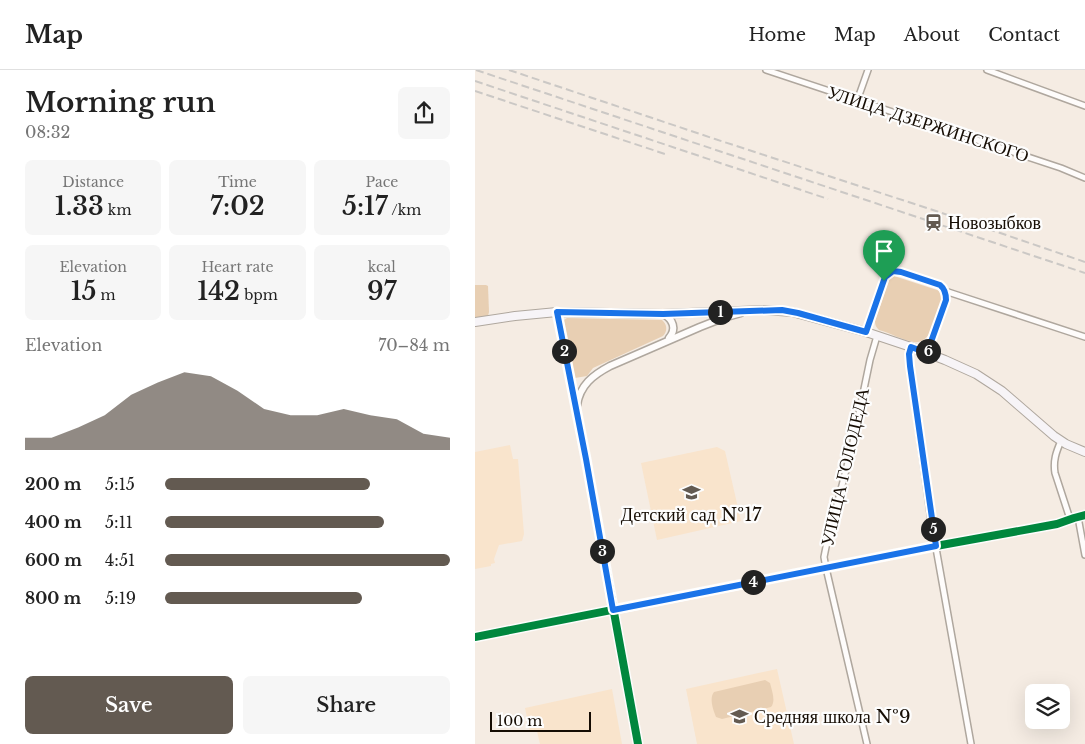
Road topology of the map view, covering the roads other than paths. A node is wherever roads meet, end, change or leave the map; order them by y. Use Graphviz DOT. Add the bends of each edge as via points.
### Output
graph roads {
  1 [pos="766,70"];
  2 [pos="869,70"];
  3 [pos="987,70"];
  4 [pos="857,101"];
  5 [pos="1085,106"];
  6 [pos="1085,178"];
  7 [pos="945,291"];
  8 [pos="754,310"];
  9 [pos="557,312"];
  10 [pos="663,314"];
  11 [pos="475,322"];
  12 [pos="866,332"];
  13 [pos="877,336"];
  14 [pos="1085,337"];
  15 [pos="667,341"];
  16 [pos="911,347"];
  17 [pos="927,353"];
  18 [pos="577,416"];
  19 [pos="1061,441"];
  20 [pos="1085,452"];
  21 [pos="1085,515"];
  22 [pos="1078,517"];
  23 [pos="1070,519"];
  24 [pos="936,546"];
  25 [pos="1085,556"];
  26 [pos="826,568"];
  27 [pos="613,610"];
  28 [pos="475,637"];
  29 [pos="638,744"];
  30 [pos="867,744"];
  31 [pos="971,744"];
  1 -- 4 [label="street, УЛИЦА ДЗЕРЖИНСКОГО"];
  2 -- 4 [label="street"];
  3 -- 5 [label="street"];
  4 -- 6 [label="street, УЛИЦА ДЗЕРЖИНСКОГО"];
  7 -- 12 [label="street" via="940,285 893,271 885,277"];
  7 -- 14 [label="street"];
  7 -- 17 [label="street" via="946,300"];
  8 -- 10 [label="main road"];
  8 -- 12 [label="main road" via="787,311"];
  8 -- 15 [label="street" via="723,318"];
  9 -- 10 [label="main road"];
  9 -- 11 [label="main road"];
  9 -- 18 [label="street"];
  10 -- 15 [label="street" via="673,325 673,334"];
  12 -- 13 [label="main road"];
  13 -- 16 [label="main road"];
  13 -- 26 [label="street, УЛИЦА ГОЛОДЕДА" via="826,547"];
  15 -- 18 [label="street" via="593,376 580,392"];
  16 -- 17 [label="main road"];
  16 -- 24 [label="street" via="910,366"];
  17 -- 19 [label="main road" via="991,383"];
  18 -- 27 [label="street"];
  19 -- 20 [label="main road"];
  19 -- 23 [label="street" via="1053,466"];
  21 -- 22 [label="street"];
  22 -- 23 [label="street"];
  22 -- 25 [label="street"];
  23 -- 24 [label="street"];
  24 -- 26 [label="street"];
  24 -- 31 [label="street"];
  26 -- 27 [label="street"];
  26 -- 30 [label="street, УЛИЦА ГОЛОДЕДА"];
  27 -- 28 [label="street"];
  27 -- 29 [label="street"];
}
